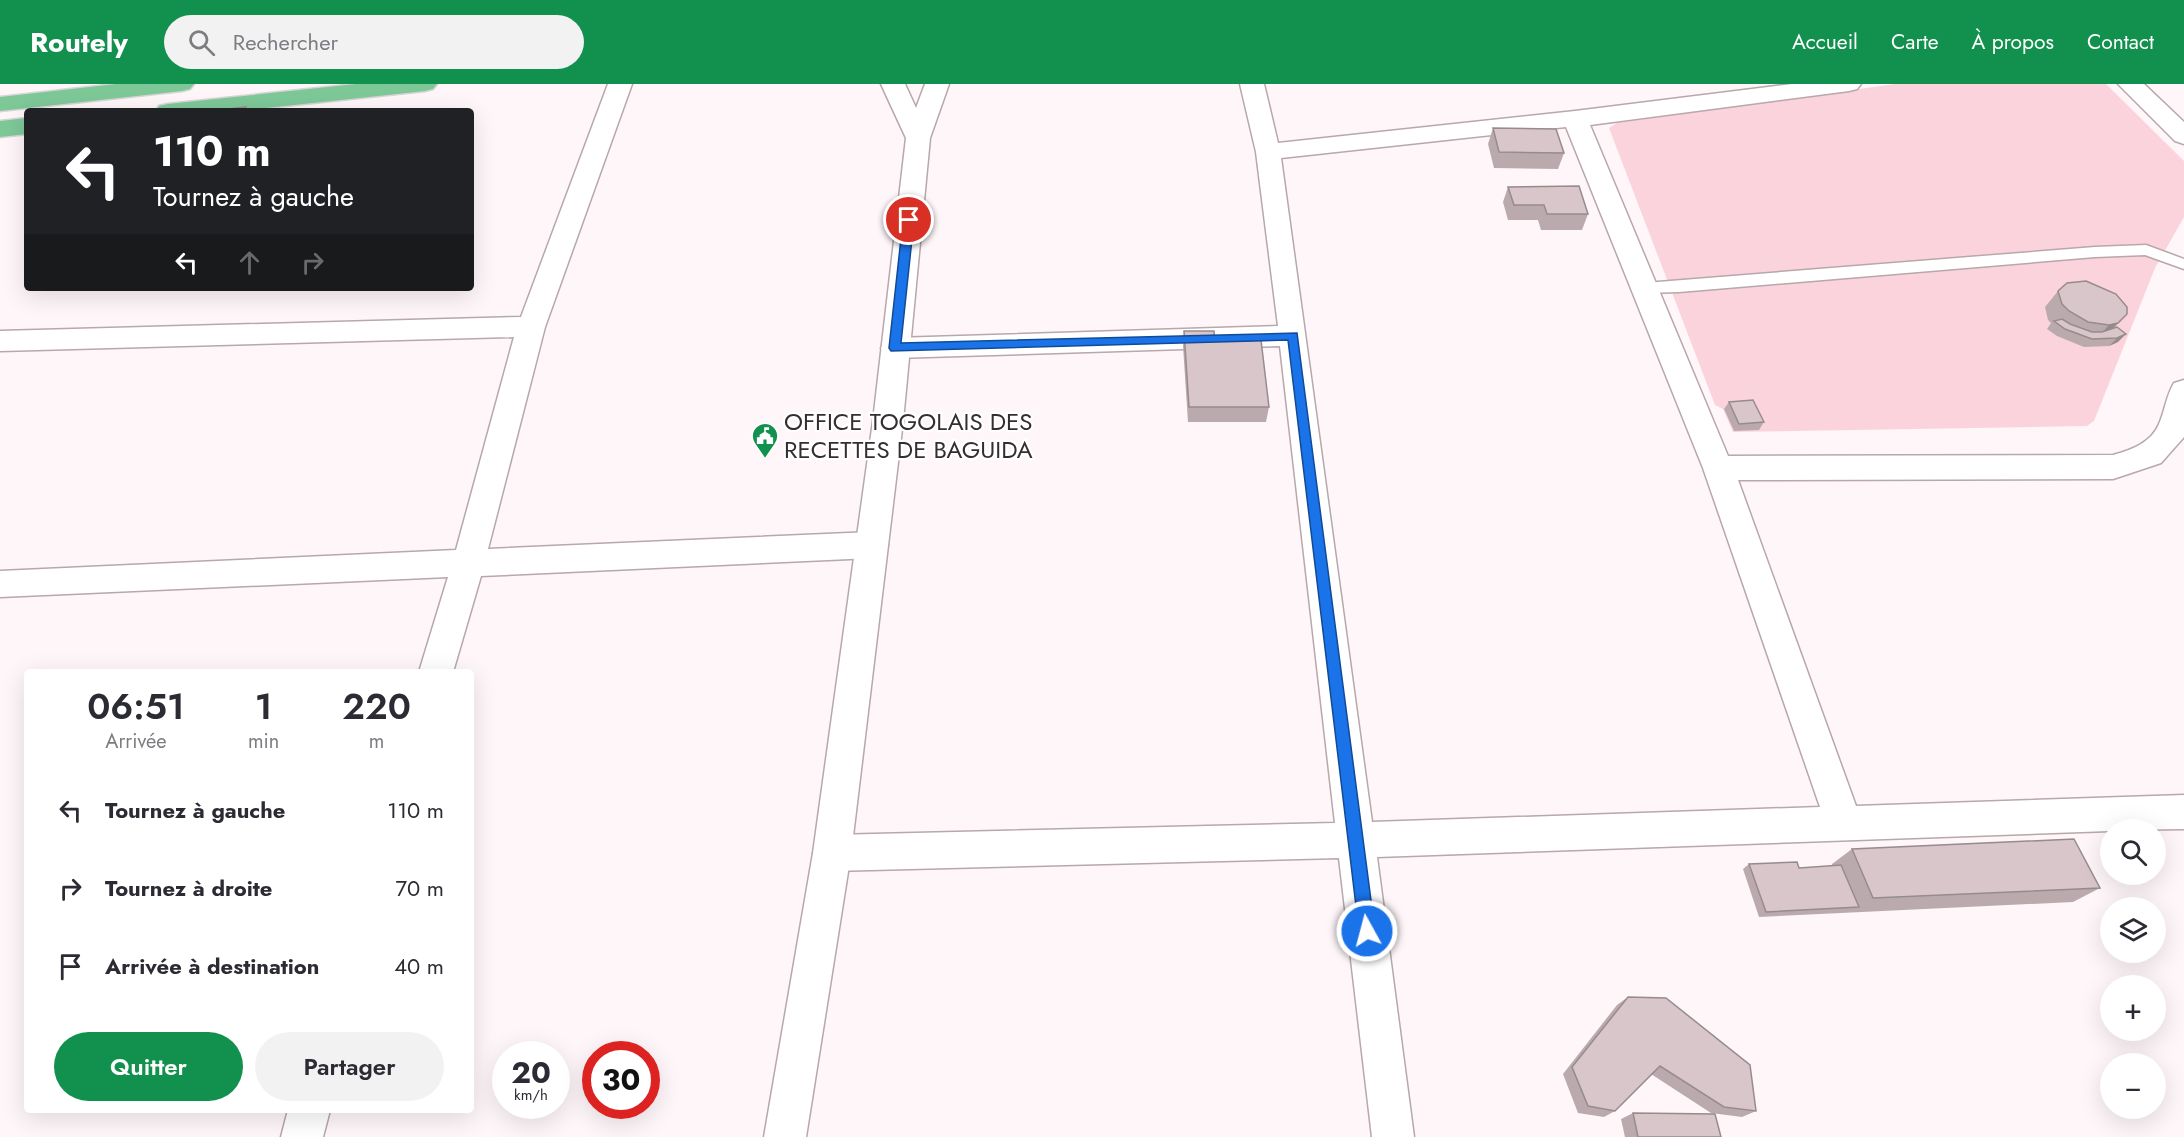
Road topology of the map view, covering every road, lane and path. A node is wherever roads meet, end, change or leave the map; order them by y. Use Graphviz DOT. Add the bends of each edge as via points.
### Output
graph roads {
  1 [pos="182,84"];
  2 [pos="425,84"];
  3 [pos="620,84"];
  4 [pos="892,84"];
  5 [pos="937,84"];
  6 [pos="1252,84"];
  7 [pos="1849,84"];
  8 [pos="2130,84"];
  9 [pos="0,104"];
  10 [pos="197,108"];
  11 [pos="1575,119"];
  12 [pos="24,126"];
  13 [pos="0,129"];
  14 [pos="2184,136"];
  15 [pos="918,138"];
  16 [pos="1268,152"];
  17 [pos="2184,264"];
  18 [pos="1645,288"];
  19 [pos="531,327"];
  20 [pos="1293,336"];
  21 [pos="0,341"];
  22 [pos="895,348"];
  23 [pos="2184,392"];
  24 [pos="1718,468"];
  25 [pos="872,545"];
  26 [pos="468,564"];
  27 [pos="0,584"];
  28 [pos="437,669"];
  29 [pos="2184,812"];
  30 [pos="1844,823"];
  31 [pos="1356,840"];
  32 [pos="832,853"];
  33 [pos="308,1113"];
  34 [pos="302,1137"];
  35 [pos="785,1137"];
  36 [pos="1393,1137"];
  1 -- 9 [label="highway"];
  2 -- 10 [label="highway"];
  3 -- 19 [label="street"];
  4 -- 15 [label="street"];
  5 -- 15 [label="street"];
  6 -- 16 [label="street"];
  7 -- 11 [label="street"];
  8 -- 14 [label="street"];
  11 -- 16 [label="street"];
  11 -- 18 [label="street"];
  12 -- 13 [label="highway"];
  15 -- 22 [label="street"];
  16 -- 20 [label="street"];
  17 -- 18 [label="lane" via="2146,250 2095,252"];
  18 -- 24 [label="street"];
  19 -- 21 [label="street"];
  19 -- 26 [label="street"];
  20 -- 22 [label="street"];
  20 -- 31 [label="street"];
  22 -- 25 [label="street"];
  23 -- 24 [label="street" via="2172,432 2150,454 2113,467"];
  24 -- 30 [label="street"];
  25 -- 26 [label="street"];
  25 -- 32 [label="street"];
  26 -- 27 [label="street"];
  26 -- 28 [label="street"];
  29 -- 30 [label="street"];
  30 -- 31 [label="street"];
  31 -- 32 [label="street"];
  31 -- 36 [label="street"];
  32 -- 35 [label="street"];
  33 -- 34 [label="street"];
}
